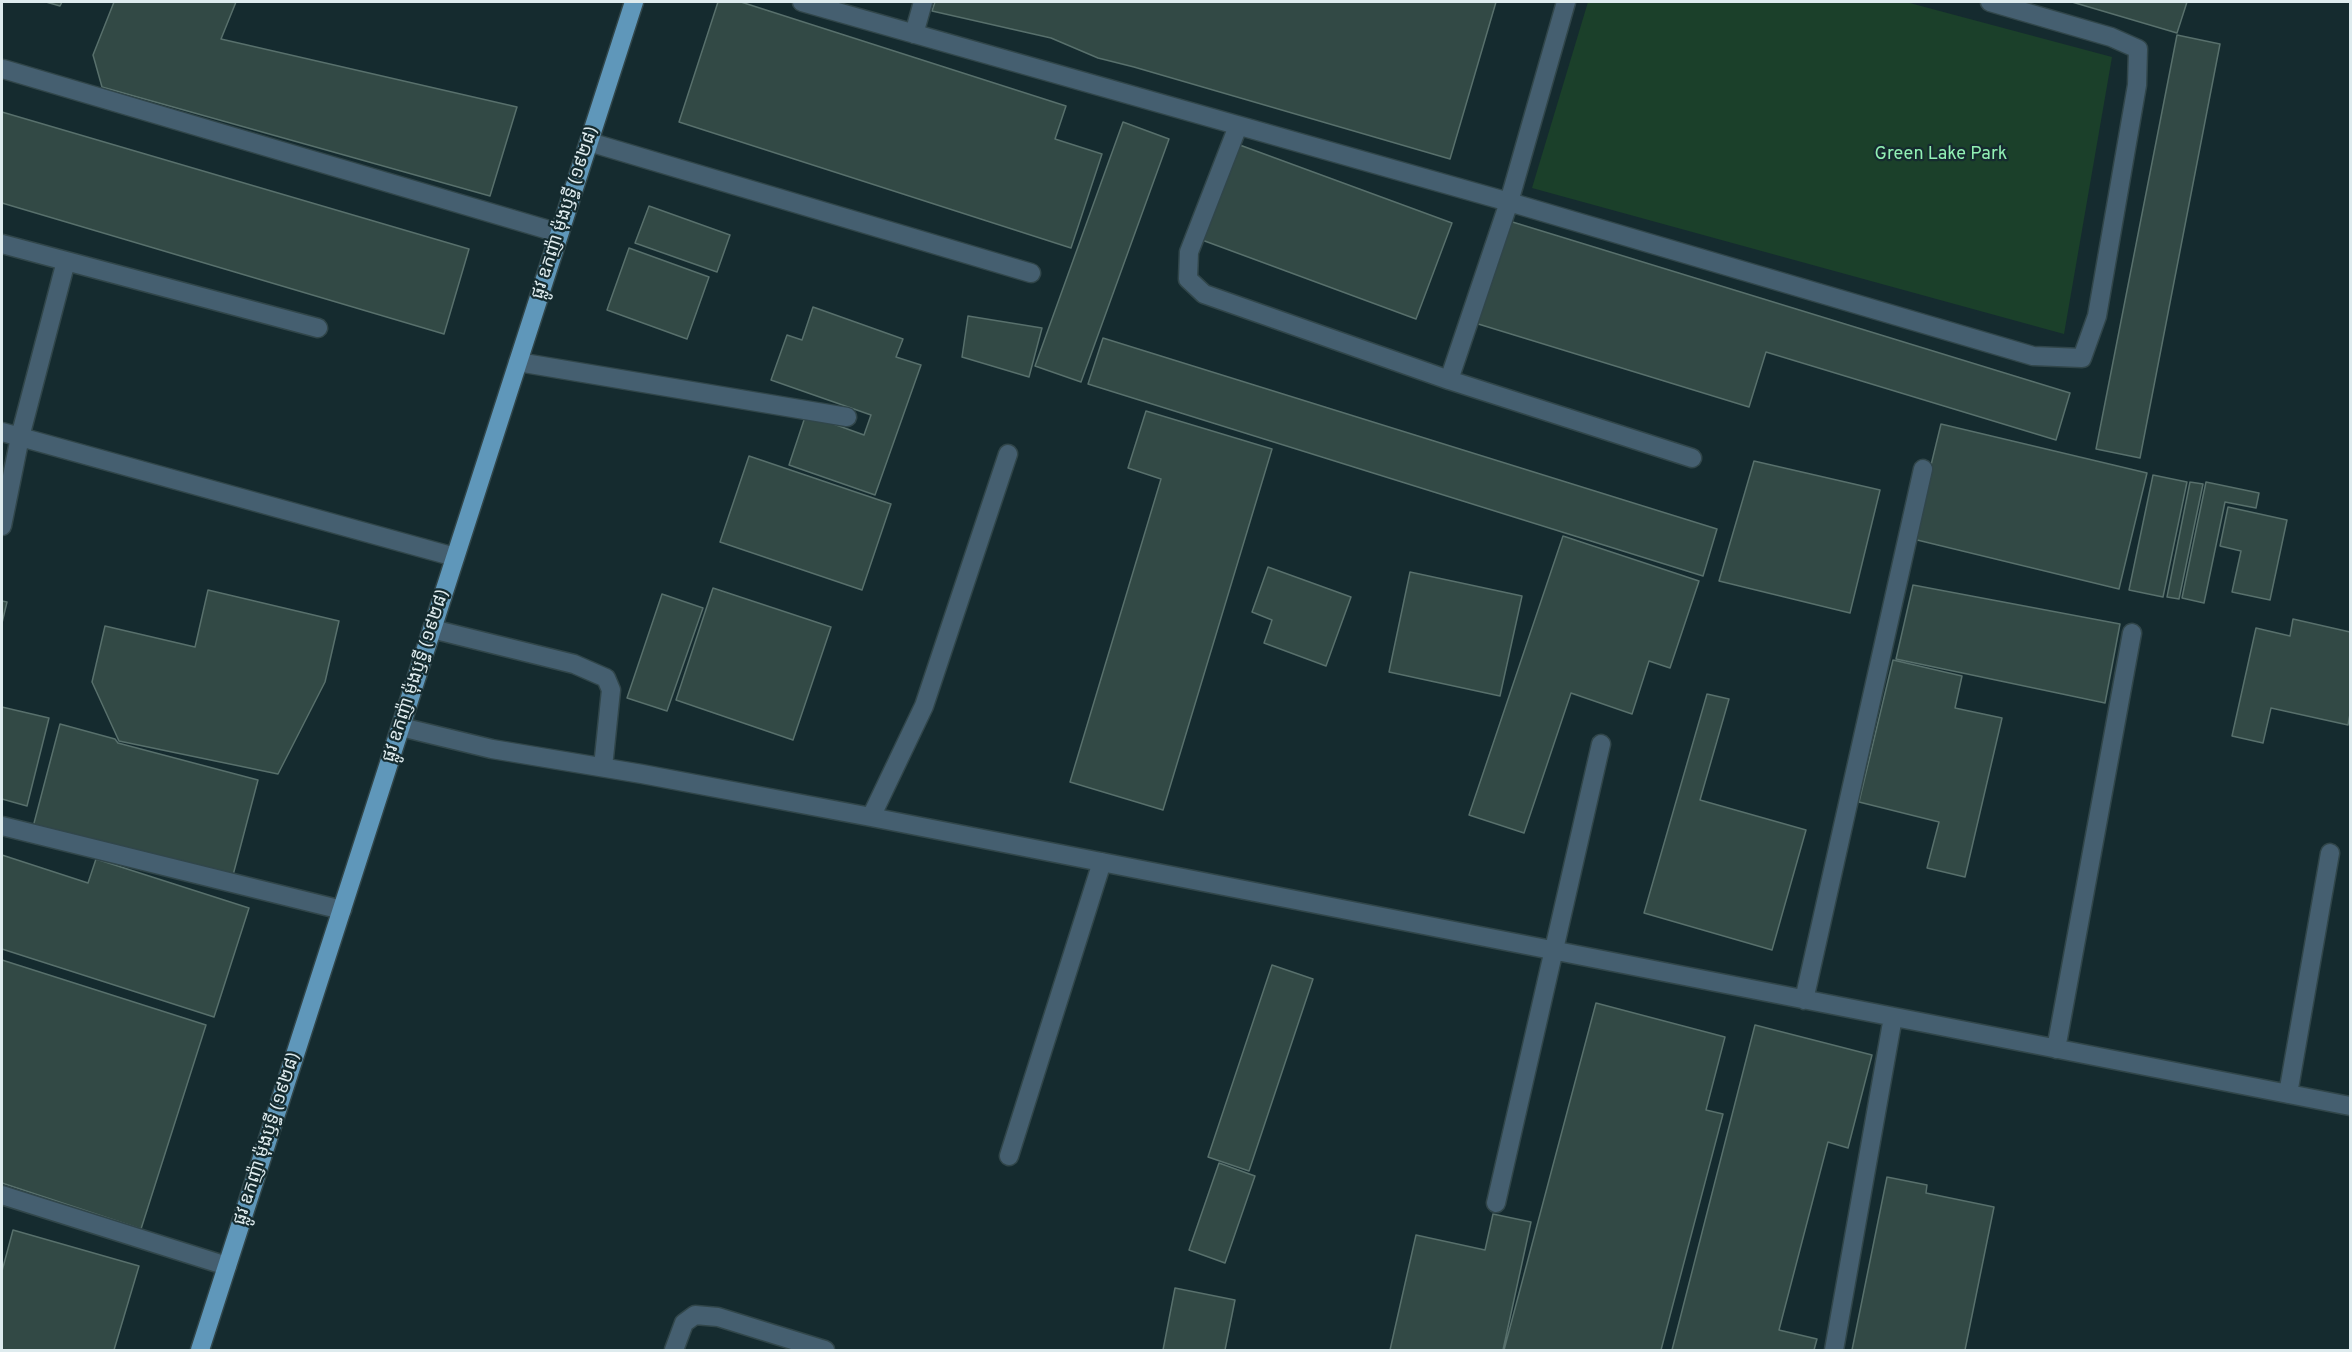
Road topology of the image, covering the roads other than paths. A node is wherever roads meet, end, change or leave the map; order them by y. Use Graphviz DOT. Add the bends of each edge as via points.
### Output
graph roads {
  1 [pos="634,2"];
  2 [pos="802,2"];
  3 [pos="923,2"];
  4 [pos="1566,2"];
  5 [pos="1990,2"];
  6 [pos="914,34"];
  7 [pos="3,69"];
  8 [pos="1238,126"];
  9 [pos="589,142"];
  10 [pos="1509,202"];
  11 [pos="560,233"];
  12 [pos="2,244"];
  13 [pos="66,261"];
  14 [pos="1031,273"];
  15 [pos="318,328"];
  16 [pos="518,362"];
  17 [pos="1449,380"];
  18 [pos="847,417"];
  19 [pos="2,432"];
  20 [pos="20,437"];
  21 [pos="1008,454"];
  22 [pos="1692,458"];
  23 [pos="1923,469"];
  24 [pos="2,526"];
  25 [pos="455,557"];
  26 [pos="432,629"];
  27 [pos="2132,633"];
  28 [pos="401,727"];
  29 [pos="1601,744"];
  30 [pos="603,767"];
  31 [pos="871,817"];
  32 [pos="2,826"];
  33 [pos="2330,853"];
  34 [pos="1102,862"];
  35 [pos="342,910"];
  36 [pos="1552,951"];
  37 [pos="1804,1000"];
  38 [pos="1893,1017"];
  39 [pos="2056,1049"];
  40 [pos="2288,1094"];
  41 [pos="2350,1106"];
  42 [pos="1009,1156"];
  43 [pos="2,1195"];
  44 [pos="1496,1203"];
  45 [pos="227,1266"];
  46 [pos="200,1350"];
  47 [pos="674,1350"];
  48 [pos="825,1350"];
  49 [pos="1834,1350"];
  1 -- 9 [label="main road, ផ្លូវ ឧកញ៉ា ម៉ុងឫទ្ធី (១៩២៨)"];
  2 -- 6 [label="street"];
  3 -- 6 [label="street"];
  4 -- 10 [label="street"];
  5 -- 10 [label="street" via="2111,36 2138,49 2137,85 2097,316 2082,358 2033,356"];
  6 -- 8 [label="street"];
  7 -- 11 [label="street"];
  8 -- 10 [label="street"];
  8 -- 17 [label="street" via="1189,252 1188,279 1204,294"];
  9 -- 11 [label="main road, ផ្លូវ ឧកញ៉ា ម៉ុងឫទ្ធី (១៩២៨)"];
  9 -- 14 [label="street"];
  10 -- 17 [label="street"];
  11 -- 16 [label="main road, ផ្លូវ ឧកញ៉ា ម៉ុងឫទ្ធី (១៩២៨)"];
  12 -- 13 [label="street"];
  13 -- 15 [label="street"];
  13 -- 20 [label="street"];
  16 -- 18 [label="street"];
  16 -- 25 [label="main road, ផ្លូវ ឧកញ៉ា ម៉ុងឫទ្ធី (១៩២៨)"];
  17 -- 22 [label="street"];
  19 -- 20 [label="street"];
  20 -- 24 [label="street"];
  20 -- 25 [label="street"];
  21 -- 31 [label="street" via="924,706"];
  23 -- 37 [label="street"];
  25 -- 26 [label="main road, ផ្លូវ ឧកញ៉ា ម៉ុងឫទ្ធី (១៩២៨)"];
  26 -- 28 [label="main road, ផ្លូវ ឧកញ៉ា ម៉ុងឫទ្ធី (១៩២៨)"];
  26 -- 30 [label="street" via="574,664 606,678 611,690"];
  27 -- 39 [label="street"];
  28 -- 30 [label="street" via="492,749"];
  28 -- 35 [label="main road, ផ្លូវ ឧកញ៉ា ម៉ុងឫទ្ធី (១៩២៨)"];
  29 -- 36 [label="street"];
  30 -- 31 [label="street"];
  31 -- 34 [label="street"];
  32 -- 35 [label="street"];
  33 -- 40 [label="street"];
  34 -- 36 [label="street"];
  34 -- 42 [label="street"];
  35 -- 45 [label="main road, ផ្លូវ ឧកញ៉ា ម៉ុងឫទ្ធី (១៩២៨)"];
  36 -- 37 [label="street"];
  36 -- 44 [label="street"];
  37 -- 38 [label="street"];
  38 -- 39 [label="street"];
  38 -- 49 [label="street"];
  39 -- 40 [label="street"];
  40 -- 41 [label="street"];
  43 -- 45 [label="street"];
  45 -- 46 [label="main road, ផ្លូវ ឧកញ៉ា ម៉ុងឫទ្ធី (១៩២៨)"];
  47 -- 48 [label="street" via="684,1323 695,1315 718,1317"];
}
